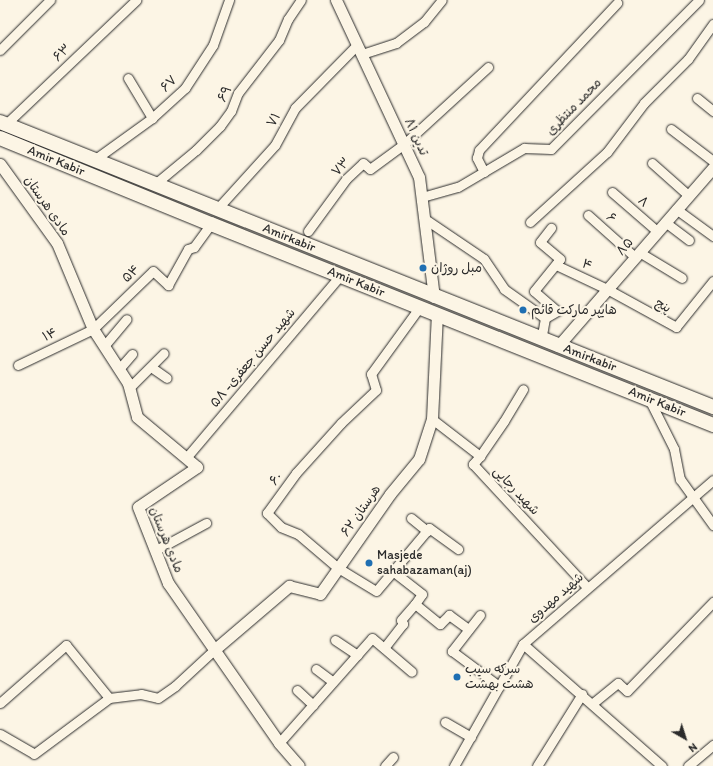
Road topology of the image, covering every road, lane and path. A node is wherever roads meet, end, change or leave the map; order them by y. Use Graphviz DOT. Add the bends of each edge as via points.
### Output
graph roads {
  1 [pos="50,0"];
  2 [pos="136,0"];
  3 [pos="229,0"];
  4 [pos="301,0"];
  5 [pos="442,0"];
  6 [pos="699,0"];
  7 [pos="338,1"];
  8 [pos="617,2"];
  9 [pos="713,24"];
  10 [pos="359,49"];
  11 [pos="0,50"];
  12 [pos="488,67"];
  13 [pos="128,78"];
  14 [pos="697,98"];
  15 [pos="713,111"];
  16 [pos="152,118"];
  17 [pos="3,123"];
  18 [pos="671,129"];
  19 [pos="0,138"];
  20 [pos="404,144"];
  21 [pos="62,147"];
  22 [pos="94,160"];
  23 [pos="56,161"];
  24 [pos="713,161"];
  25 [pos="652,163"];
  26 [pos="0,164"];
  27 [pos="713,168"];
  28 [pos="484,172"];
  29 [pos="155,184"];
  30 [pos="612,192"];
  31 [pos="688,195"];
  32 [pos="422,197"];
  33 [pos="217,209"];
  34 [pos="676,209"];
  35 [pos="588,215"];
  36 [pos="425,219"];
  37 [pos="530,222"];
  38 [pos="665,222"];
  39 [pos="210,224"];
  40 [pos="551,228"];
  41 [pos="308,231"];
  42 [pos="657,231"];
  43 [pos="713,236"];
  44 [pos="689,240"];
  45 [pos="637,255"];
  46 [pos="556,265"];
  47 [pos="340,276"];
  48 [pos="682,278"];
  49 [pos="713,281"];
  50 [pos="607,289"];
  51 [pos="434,296"];
  52 [pos="419,308"];
  53 [pos="437,314"];
  54 [pos="545,318"];
  55 [pos="128,319"];
  56 [pos="93,329"];
  57 [pos="542,340"];
  58 [pos="104,346"];
  59 [pos="558,346"];
  60 [pos="164,353"];
  61 [pos="132,354"];
  62 [pos="18,366"];
  63 [pos="152,367"];
  64 [pos="119,369"];
  65 [pos="619,369"];
  66 [pos="638,376"];
  67 [pos="167,378"];
  68 [pos="613,384"];
  69 [pos="129,388"];
  70 [pos="523,389"];
  71 [pos="631,391"];
  72 [pos="649,398"];
  73 [pos="713,407"];
  74 [pos="432,419"];
  75 [pos="713,425"];
  76 [pos="480,456"];
  77 [pos="186,458"];
  78 [pos="713,480"];
  79 [pos="694,498"];
  80 [pos="411,518"];
  81 [pos="206,523"];
  82 [pos="713,525"];
  83 [pos="427,531"];
  84 [pos="458,549"];
  85 [pos="156,550"];
  86 [pos="338,568"];
  87 [pos="393,571"];
  88 [pos="587,587"];
  89 [pos="713,602"];
  90 [pos="415,604"];
  91 [pos="480,614"];
  92 [pos="468,629"];
  93 [pos="335,640"];
  94 [pos="523,644"];
  95 [pos="384,648"];
  96 [pos="214,650"];
  97 [pos="357,655"];
  98 [pos="316,669"];
  99 [pos="412,672"];
  100 [pos="333,682"];
  101 [pos="499,686"];
  102 [pos="297,690"];
  103 [pos="582,694"];
  104 [pos="109,698"];
  105 [pos="593,703"];
  106 [pos="0,704"];
  107 [pos="313,705"];
  108 [pos="445,722"];
  109 [pos="0,734"];
  110 [pos="470,738"];
  111 [pos="279,743"];
  112 [pos="713,745"];
  113 [pos="393,757"];
  114 [pos="457,765"];
  115 [pos="299,766"];
  116 [pos="385,766"];
  117 [pos="537,766"];
  118 [pos="662,766"];
  119 [pos="688,766"];
  1 -- 11 [label="street"];
  2 -- 17 [label="street, ۶۳"];
  3 -- 16 [label="street, ۶۷" via="213,45 185,88"];
  4 -- 29 [label="street, ۶۹" via="288,19 279,40 238,94 232,111 196,150"];
  5 -- 10 [label="street, ۷۱" via="424,22 396,43"];
  6 -- 28 [label="street, محمد منتظری" via="551,149 524,148"];
  7 -- 10 [label="street, تدین ۸۱"];
  8 -- 28 [label="street" via="479,150 476,154"];
  9 -- 37 [label="street" via="688,59 644,103 607,152"];
  10 -- 20 [label="street, تدین ۸۱"];
  10 -- 33 [label="street, ۷۱" via="295,108 275,145"];
  12 -- 20 [label="street"];
  13 -- 16 [label="street"];
  14 -- 15 [label="street"];
  16 -- 22 [label="street, ۶۷"];
  17 -- 21 [label="main road, Amirkabir"];
  18 -- 24 [label="street"];
  19 -- 23 [label="main road, Amir Kabir"];
  20 -- 32 [label="street, تدین ۸۱" via="419,177"];
  20 -- 41 [label="street, ۷۳" via="370,169 363,163 346,179"];
  21 -- 22 [label="main road, Amirkabir"];
  21 -- 23 [label="main road"];
  22 -- 29 [label="main road, Amirkabir"];
  23 -- 39 [label="main road, Amir Kabir"];
  25 -- 31 [label="street"];
  26 -- 56 [label="street, مادی هرستان" via="56,243"];
  27 -- 31 [label="street, ۸۵"];
  28 -- 32 [label="street, محمد منتظری" via="458,187"];
  29 -- 33 [label="main road, Amirkabir"];
  30 -- 42 [label="street, ۸"];
  31 -- 34 [label="street, ۸۵"];
  32 -- 36 [label="street, تدین ۸۱"];
  33 -- 51 [label="main road, Amirkabir"];
  34 -- 38 [label="street, ۸۵"];
  34 -- 43 [label="street"];
  35 -- 45 [label="street, ۶"];
  36 -- 51 [label="street, تدین ۸۱"];
  36 -- 54 [label="street" via="484,259 504,289"];
  38 -- 42 [label="street, ۸۵"];
  38 -- 44 [label="street"];
  39 -- 47 [label="main road, Amir Kabir"];
  39 -- 56 [label="street, ۵۴" via="194,247 188,249 168,285 153,271"];
  40 -- 46 [label="street" via="540,242 560,260"];
  42 -- 45 [label="street, ۸۵"];
  45 -- 48 [label="street, ۶"];
  45 -- 50 [label="street, ۸۵"];
  46 -- 50 [label="street, ۴"];
  46 -- 54 [label="street" via="534,291 557,310"];
  47 -- 52 [label="main road, Amir Kabir"];
  47 -- 77 [label="street, شهید حسن جعفری- ۵۸"];
  49 -- 50 [label="street, پنج" via="676,326"];
  50 -- 59 [label="street, ۸۵"];
  51 -- 57 [label="main road, Amirkabir"];
  52 -- 53 [label="main road, Amir Kabir"];
  52 -- 86 [label="street, ۶۰" via="371,374 376,390 336,428 296,473 267,513 281,527 298,534"];
  53 -- 68 [label="main road, Amir Kabir"];
  53 -- 74 [label="street, هرستان ۶۲"];
  54 -- 57 [label="street"];
  55 -- 58 [label="street"];
  56 -- 58 [label="street, مادی هرستان"];
  56 -- 62 [label="street, ۱۴"];
  57 -- 59 [label="main road, Amirkabir"];
  58 -- 64 [label="street, مادی هرستان"];
  59 -- 65 [label="main road, Amirkabir"];
  60 -- 63 [label="street"];
  61 -- 64 [label="street"];
  63 -- 67 [label="street"];
  63 -- 69 [label="street"];
  64 -- 69 [label="street, مادی هرستان"];
  65 -- 66 [label="main road, Amirkabir"];
  65 -- 68 [label="main road"];
  66 -- 71 [label="main road"];
  66 -- 73 [label="main road, Amirkabir"];
  68 -- 71 [label="main road, Amir Kabir"];
  69 -- 77 [label="street, مادی هرستان" via="137,417"];
  70 -- 76 [label="street"];
  71 -- 72 [label="main road, Amir Kabir"];
  72 -- 75 [label="main road, Amir Kabir"];
  72 -- 79 [label="street" via="674,449 680,480"];
  74 -- 76 [label="street"];
  74 -- 86 [label="street, هرستان ۶۲" via="419,459 390,494"];
  76 -- 88 [label="street, شهید رجایی" via="473,464"];
  77 -- 85 [label="street, مادی هرستان" via="197,467 138,507"];
  78 -- 79 [label="street, شهید مهدوی"];
  79 -- 82 [label="street"];
  79 -- 88 [label="street, شهید مهدوی"];
  80 -- 83 [label="street"];
  81 -- 85 [label="street"];
  83 -- 84 [label="street" via="429,528"];
  83 -- 87 [label="street"];
  85 -- 96 [label="street, مادی هرستان" via="168,583"];
  86 -- 87 [label="street, ۶۰" via="376,590"];
  86 -- 96 [label="street, هرستان ۶۲" via="320,594 289,586"];
  87 -- 90 [label="street" via="422,594"];
  88 -- 94 [label="street, شهید مهدوی"];
  89 -- 105 [label="street" via="627,692 618,683"];
  90 -- 92 [label="street" via="440,624 449,615"];
  90 -- 95 [label="street" via="400,620 403,624"];
  91 -- 92 [label="street"];
  92 -- 101 [label="street" via="452,651"];
  93 -- 97 [label="street"];
  94 -- 101 [label="street, شهید مهدوی"];
  94 -- 103 [label="street"];
  95 -- 97 [label="street" via="372,638"];
  95 -- 99 [label="street"];
  96 -- 104 [label="street" via="158,698 141,694"];
  96 -- 111 [label="street, مادی هرستان"];
  97 -- 100 [label="street"];
  98 -- 100 [label="street"];
  100 -- 107 [label="street"];
  101 -- 110 [label="street, شهید مهدوی"];
  102 -- 107 [label="street"];
  103 -- 105 [label="street"];
  103 -- 117 [label="street"];
  104 -- 106 [label="street" via="66,645"];
  104 -- 109 [label="street" via="34,754"];
  105 -- 118 [label="street"];
  107 -- 111 [label="street"];
  108 -- 110 [label="street"];
  110 -- 114 [label="street, شهید مهدوی"];
  111 -- 115 [label="street, مادی هرستان"];
  112 -- 119 [label="street"];
  113 -- 116 [label="street"];
}
